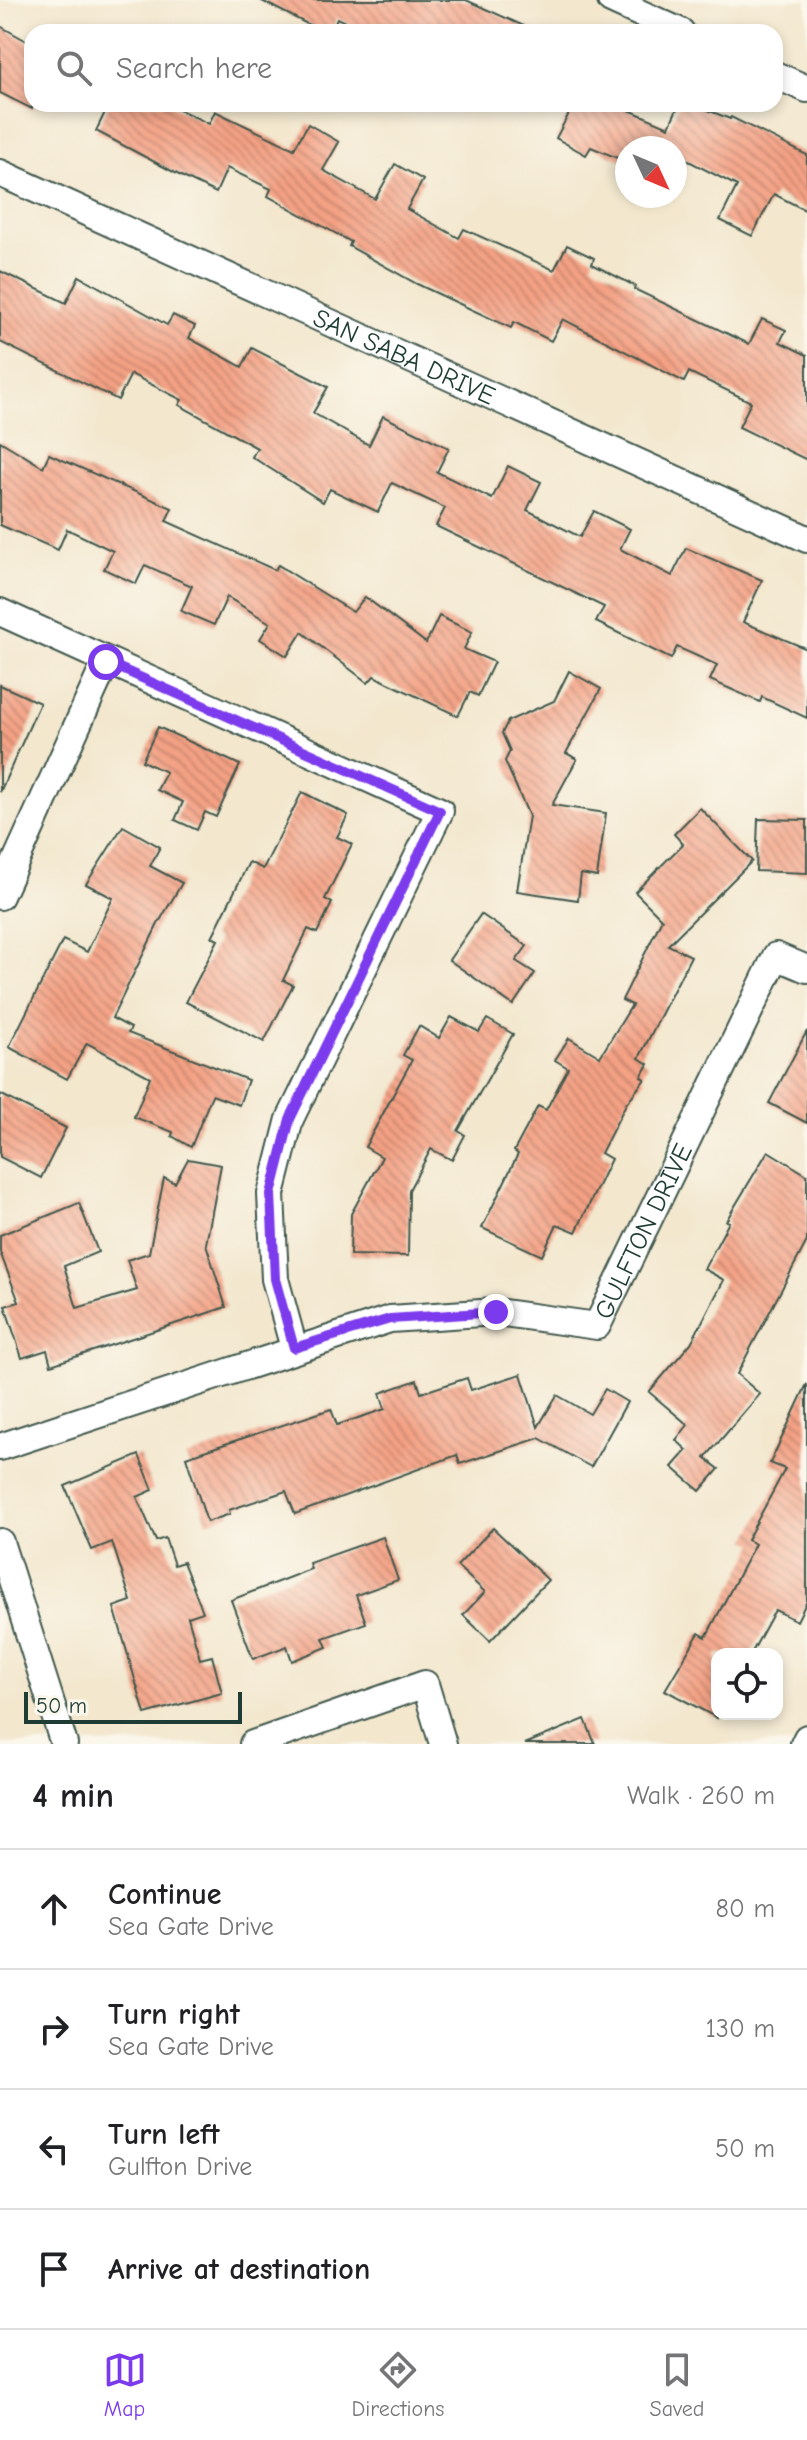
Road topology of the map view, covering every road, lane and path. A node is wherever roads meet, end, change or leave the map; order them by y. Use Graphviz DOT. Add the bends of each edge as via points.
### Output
graph roads {
  1 [pos="611,0"];
  2 [pos="664,24"];
  3 [pos="783,78"];
  4 [pos="807,89"];
  5 [pos="0,173"];
  6 [pos="807,539"];
  7 [pos="0,612"];
  8 [pos="106,662"];
  9 [pos="0,896"];
  10 [pos="807,969"];
  11 [pos="294,1348"];
  12 [pos="0,1447"];
  13 [pos="0,1542"];
  14 [pos="807,1738"];
  15 [pos="64,1744"];
  16 [pos="253,1744"];
  17 [pos="443,1744"];
  18 [pos="804,1744"];
  1 -- 2 [label="street"];
  3 -- 4 [label="street"];
  5 -- 6 [label="street, SAN SABA DRIVE"];
  7 -- 8 [label="street"];
  8 -- 9 [label="street"];
  8 -- 11 [label="street" via="440,811 290,1119 271,1194 275,1279"];
  10 -- 11 [label="street, GULFTON DRIVE" via="776,956 597,1326 496,1312 390,1319"];
  11 -- 12 [label="street, GULFTON DRIVE"];
  13 -- 15 [label="street"];
  14 -- 18 [label="street"];
  16 -- 17 [label="street" via="425,1684"];
}
